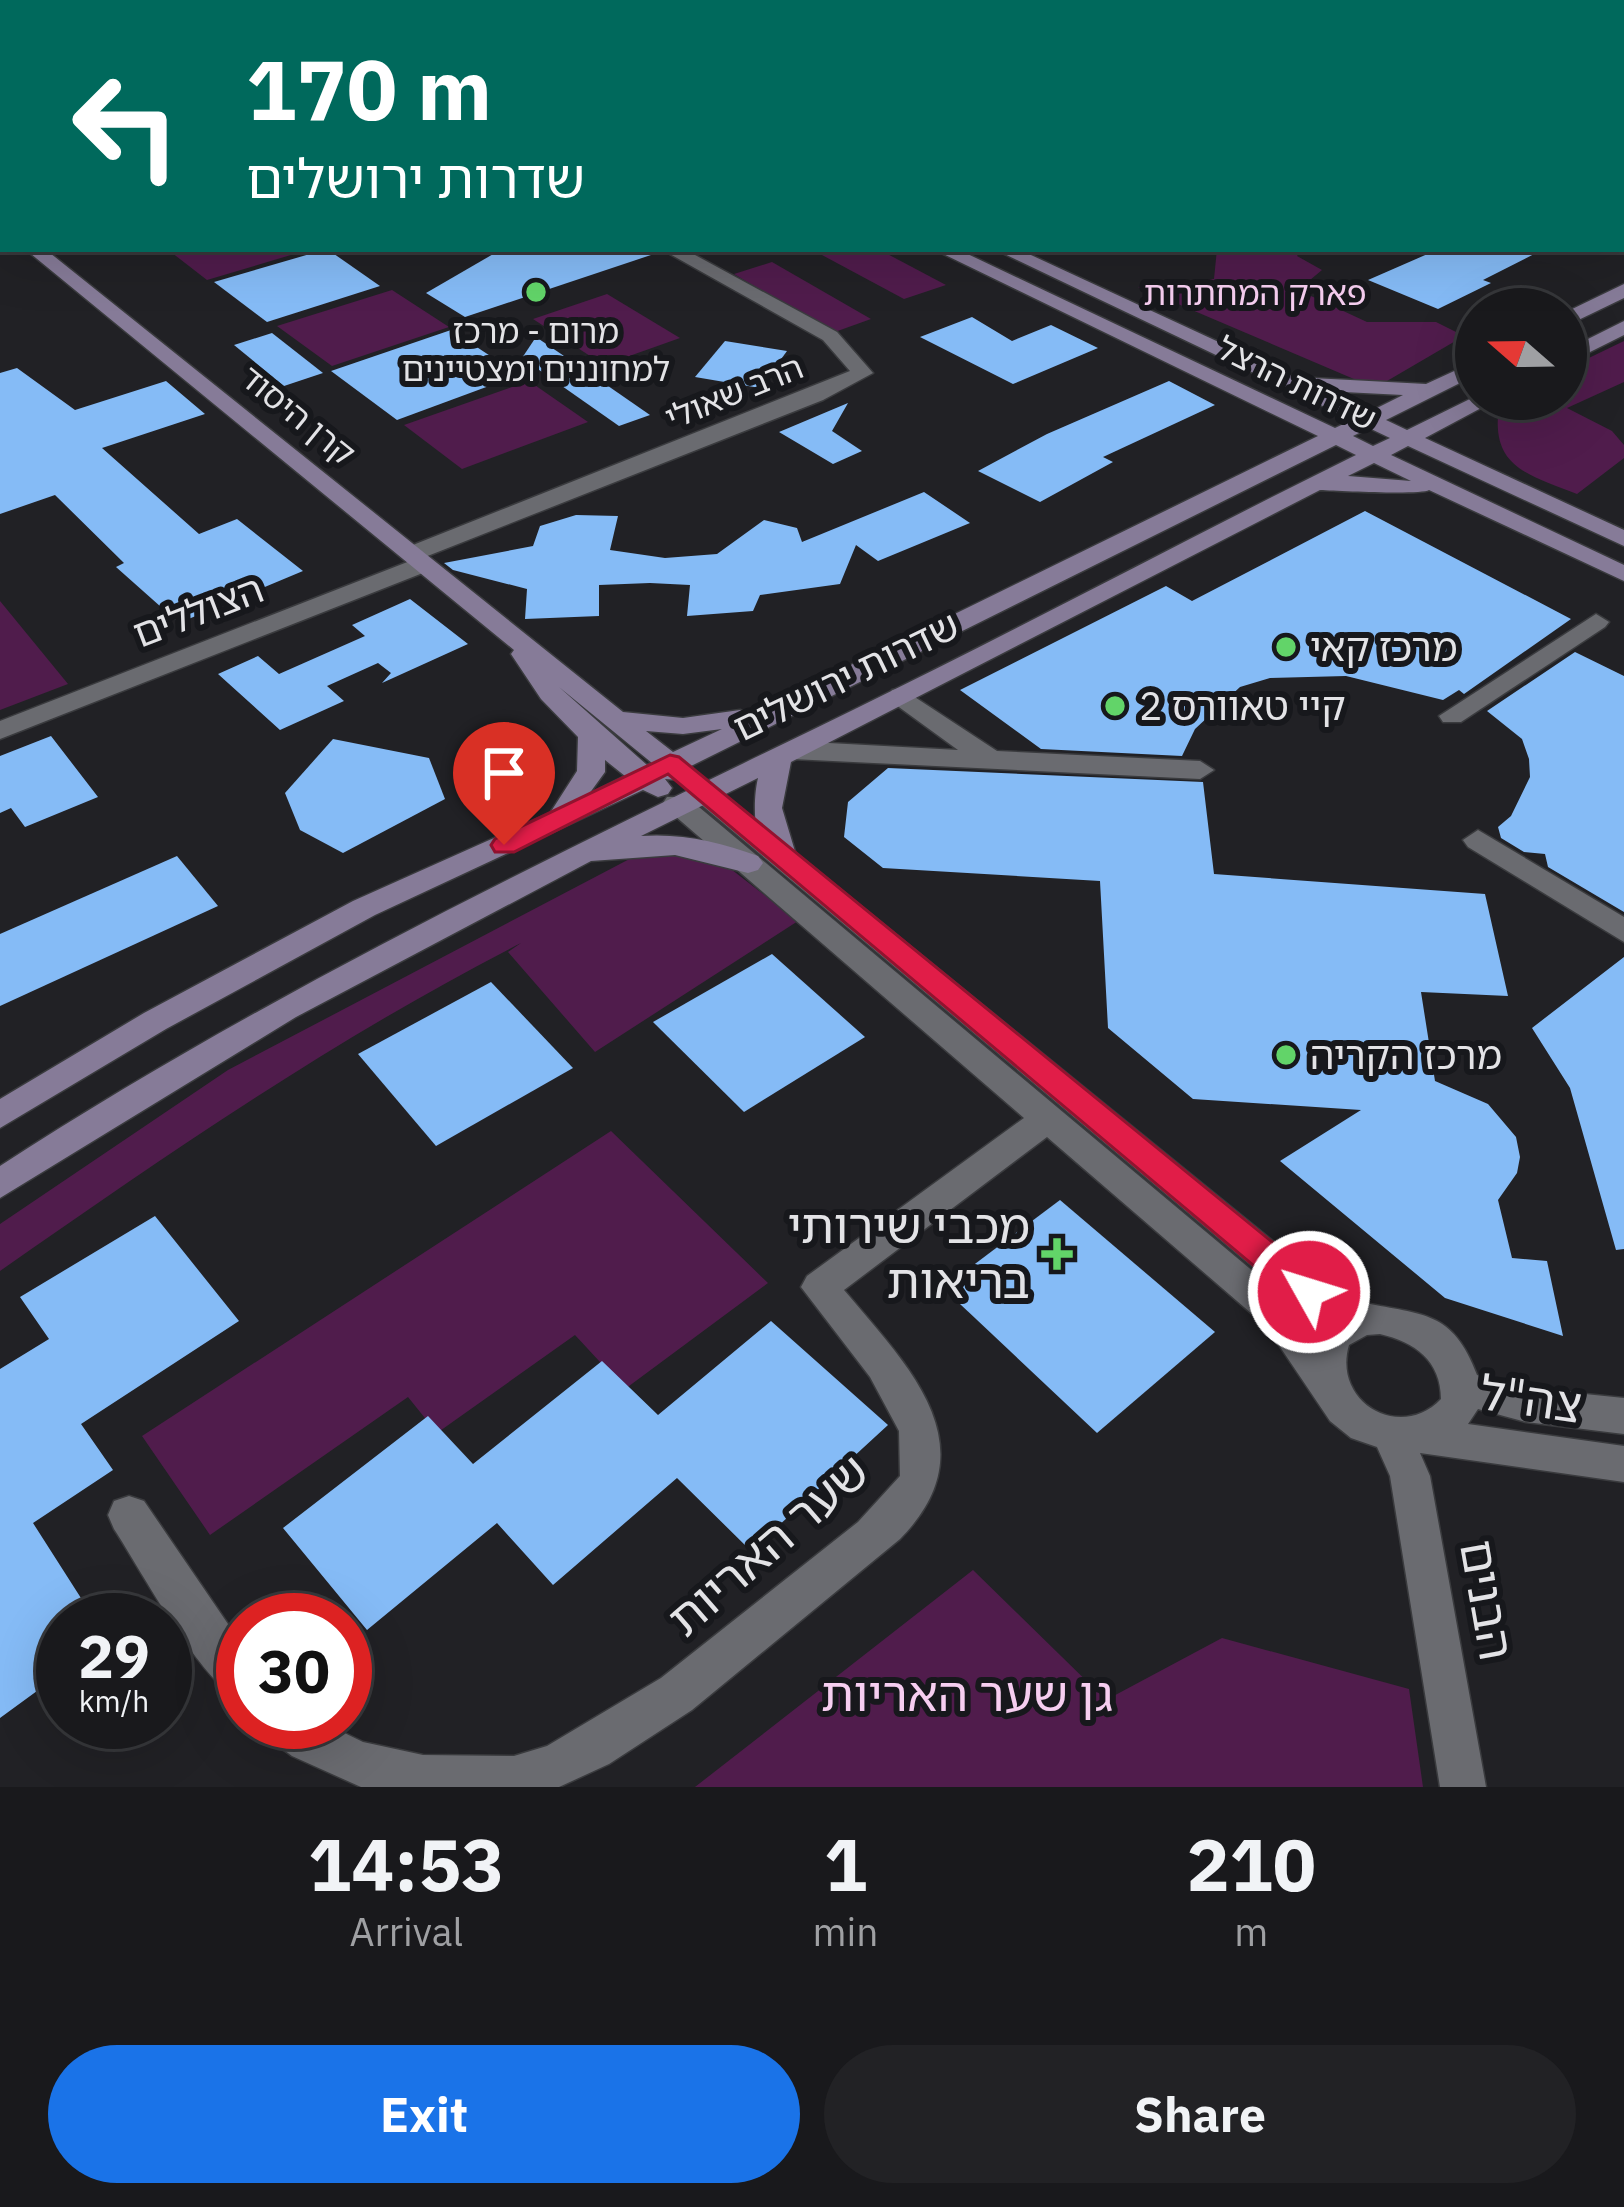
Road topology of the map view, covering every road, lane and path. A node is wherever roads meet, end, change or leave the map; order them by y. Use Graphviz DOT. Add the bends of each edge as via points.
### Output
graph roads {
  1 [pos="38,252"];
  2 [pos="676,252"];
  3 [pos="948,252"];
  4 [pos="1009,252"];
  5 [pos="1624,290"];
  6 [pos="1587,309"];
  7 [pos="1624,327"];
  8 [pos="1587,347"];
  9 [pos="1276,377"];
  10 [pos="1455,378"];
  11 [pos="1432,390"];
  12 [pos="1455,415"];
  13 [pos="1468,420"];
  14 [pos="1370,422"];
  15 [pos="1335,438"];
  16 [pos="1406,438"];
  17 [pos="1370,455"];
  18 [pos="1502,483"];
  19 [pos="1299,490"];
  20 [pos="1477,506"];
  21 [pos="1624,539"];
  22 [pos="418,559"];
  23 [pos="1624,574"];
  24 [pos="1596,622"];
  25 [pos="901,696"];
  26 [pos="770,714"];
  27 [pos="1452,716"];
  28 [pos="604,726"];
  29 [pos="0,731"];
  30 [pos="785,754"];
  31 [pos="991,760"];
  32 [pos="670,763"];
  33 [pos="1200,770"];
  34 [pos="644,777"];
  35 [pos="689,797"];
  36 [pos="539,830"];
  37 [pos="1478,840"];
  38 [pos="765,860"];
  39 [pos="548,868"];
  40 [pos="1624,931"];
  41 [pos="0,1115"];
  42 [pos="1048,1118"];
  43 [pos="0,1184"];
  44 [pos="1361,1319"];
  45 [pos="1325,1381"];
  46 [pos="1462,1388"];
  47 [pos="1624,1416"];
  48 [pos="1407,1436"];
  49 [pos="1624,1464"];
  50 [pos="129,1515"];
  51 [pos="216,1647"];
  52 [pos="322,1749"];
  53 [pos="1463,1787"];
  1 -- 22 [label="main road, קרן היסוד"];
  2 -- 22 [label="street, הרב שאולי" via="830,336 863,373"];
  3 -- 15 [label="main road, שדרות הרצל"];
  4 -- 9 [label="main road, שדרות הרצל"];
  5 -- 6 [label="main road"];
  7 -- 8 [label="main road"];
  9 -- 11 [label="main road" via="1354,390"];
  9 -- 14 [label="main road, שדרות הרצל"];
  10 -- 11 [label="main road, שדרות ירושלים"];
  11 -- 14 [label="main road, שדרות ירושלים"];
  12 -- 16 [label="main road, שדרות ירושלים"];
  13 -- 18 [label="main road" via="1463,440"];
  14 -- 15 [label="main road, שדרות ירושלים"];
  14 -- 16 [label="main road, שדרות הרצל"];
  15 -- 17 [label="main road, שדרות הרצל"];
  15 -- 26 [label="main road, שדרות ירושלים"];
  16 -- 17 [label="main road, שדרות ירושלים"];
  16 -- 18 [label="main road, שדרות הרצל"];
  17 -- 19 [label="main road, שדרות ירושלים"];
  17 -- 20 [label="main road, שדרות הרצל"];
  18 -- 21 [label="main road, שדרות הרצל"];
  19 -- 20 [label="main road" via="1377,482"];
  19 -- 25 [label="main road, שדרות ירושלים"];
  20 -- 23 [label="main road, שדרות הרצל"];
  22 -- 28 [label="main road, קרן היסוד" via="516,638 542,686"];
  22 -- 29 [label="street, הצוללים"];
  24 -- 27 [label="street"];
  25 -- 30 [label="main road, שדרות ירושלים"];
  25 -- 31 [label="street"];
  26 -- 28 [label="main road"];
  26 -- 32 [label="main road, שדרות ירושלים"];
  28 -- 32 [label="main road, קרן היסוד"];
  28 -- 34 [label="main road, קרן היסוד"];
  28 -- 36 [label="main road" via="580,793"];
  30 -- 31 [label="street"];
  30 -- 35 [label="main road, שדרות ירושלים"];
  30 -- 38 [label="main road" via="765,797"];
  31 -- 33 [label="street"];
  32 -- 34 [label="main road, שדרות ירושלים"];
  32 -- 35 [label="main road, קרן היסוד"];
  34 -- 35 [label="main road"];
  34 -- 36 [label="main road, שדרות ירושלים"];
  35 -- 38 [label="street"];
  35 -- 39 [label="main road, שדרות ירושלים"];
  36 -- 41 [label="main road, שדרות ירושלים" via="266,958"];
  37 -- 40 [label="street"];
  38 -- 39 [label="main road" via="660,842"];
  38 -- 42 [label="street"];
  38 -- 44 [label="street" via="1309,1292"];
  39 -- 43 [label="main road, שדרות ירושלים" via="277,1011"];
  42 -- 45 [label="street" via="1279,1315"];
  42 -- 52 [label="street, שער האריות" via="820,1287 909,1402 924,1453 915,1489 883,1526 698,1679 595,1745 516,1779 440,1786 363,1769"];
  44 -- 45 [label="street" via="1325,1348"];
  44 -- 46 [label="street" via="1400,1321 1436,1340"];
  45 -- 48 [label="street" via="1358,1421"];
  46 -- 47 [label="street, צה\"ל"];
  46 -- 48 [label="street" via="1452,1419"];
  48 -- 49 [label="street, צה\"ל"];
  48 -- 53 [label="street, הבנים"];
  50 -- 51 [label="street"];
}
